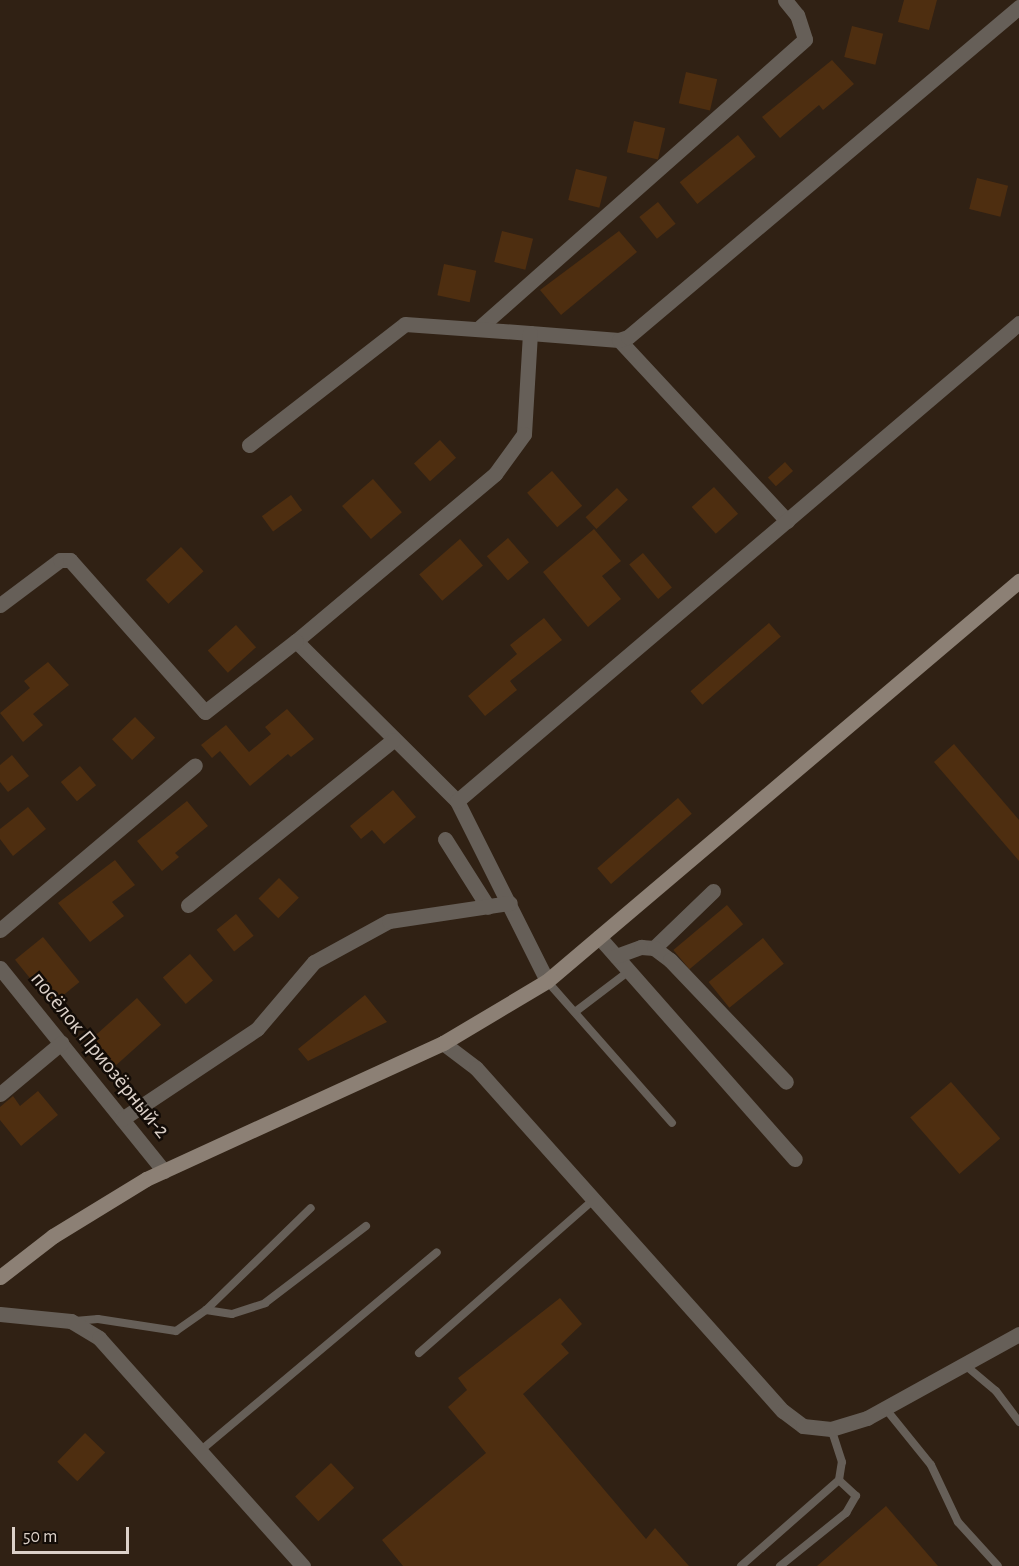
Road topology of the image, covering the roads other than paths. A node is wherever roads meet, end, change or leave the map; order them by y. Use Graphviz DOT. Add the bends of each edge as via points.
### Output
graph roads {
  1 [pos="785,0"];
  2 [pos="1019,7"];
  3 [pos="1019,323"];
  4 [pos="480,327"];
  5 [pos="530,333"];
  6 [pos="619,340"];
  7 [pos="249,445"];
  8 [pos="787,521"];
  9 [pos="1019,582"];
  10 [pos="0,605"];
  11 [pos="296,641"];
  12 [pos="393,740"];
  13 [pos="195,765"];
  14 [pos="458,801"];
  15 [pos="445,839"];
  16 [pos="713,891"];
  17 [pos="510,903"];
  18 [pos="188,905"];
  19 [pos="488,906"];
  20 [pos="0,930"];
  21 [pos="599,937"];
  22 [pos="654,948"];
  23 [pos="616,956"];
  24 [pos="0,968"];
  25 [pos="629,971"];
  26 [pos="547,981"];
  27 [pos="575,1012"];
  28 [pos="61,1043"];
  29 [pos="443,1043"];
  30 [pos="786,1082"];
  31 [pos="0,1094"];
  32 [pos="122,1119"];
  33 [pos="672,1123"];
  34 [pos="795,1159"];
  35 [pos="164,1171"];
  36 [pos="594,1200"];
  37 [pos="311,1208"];
  38 [pos="366,1226"];
  39 [pos="437,1252"];
  40 [pos="0,1276"];
  41 [pos="206,1310"];
  42 [pos="0,1314"];
  43 [pos="71,1321"];
  44 [pos="1019,1334"];
  45 [pos="419,1353"];
  46 [pos="965,1365"];
  47 [pos="885,1408"];
  48 [pos="1019,1422"];
  49 [pos="831,1429"];
  50 [pos="200,1451"];
  51 [pos="839,1480"];
  52 [pos="303,1566"];
  53 [pos="741,1566"];
  54 [pos="780,1566"];
  55 [pos="998,1566"];
  1 -- 4 [label="street" via="797,15 805,39"];
  2 -- 6 [label="street" via="628,338"];
  3 -- 8 [label="street"];
  4 -- 5 [label="street"];
  4 -- 7 [label="street" via="405,324"];
  5 -- 6 [label="street"];
  5 -- 11 [label="street" via="524,434 495,474"];
  6 -- 8 [label="street"];
  8 -- 14 [label="street"];
  9 -- 21 [label="street"];
  10 -- 11 [label="street" via="60,560 70,560 205,712"];
  11 -- 12 [label="street"];
  12 -- 14 [label="street"];
  12 -- 18 [label="street"];
  13 -- 20 [label="street"];
  14 -- 17 [label="street"];
  15 -- 19 [label="street"];
  16 -- 22 [label="street"];
  17 -- 19 [label="street"];
  17 -- 26 [label="street"];
  19 -- 32 [label="street" via="389,921 314,962 257,1029"];
  21 -- 23 [label="street"];
  21 -- 26 [label="street"];
  22 -- 23 [label="street" via="641,947"];
  22 -- 30 [label="street"];
  23 -- 25 [label="street"];
  24 -- 28 [label="street, посёлок Приозёрный-2"];
  25 -- 27 [label="lane"];
  25 -- 34 [label="street"];
  26 -- 27 [label="lane"];
  26 -- 29 [label="street"];
  27 -- 33 [label="lane"];
  28 -- 31 [label="street"];
  28 -- 32 [label="street, посёлок Приозёрный-2"];
  29 -- 35 [label="street"];
  29 -- 36 [label="street" via="476,1068"];
  32 -- 35 [label="street, посёлок Приозёрный-2"];
  35 -- 40 [label="street" via="53,1236"];
  36 -- 45 [label="lane"];
  36 -- 49 [label="street" via="783,1411 803,1426"];
  37 -- 41 [label="lane"];
  38 -- 41 [label="lane" via="265,1303 232,1314"];
  39 -- 50 [label="lane"];
  41 -- 43 [label="lane" via="176,1331 98,1319"];
  42 -- 43 [label="street"];
  43 -- 50 [label="street" via="99,1338"];
  44 -- 46 [label="street"];
  46 -- 47 [label="street"];
  46 -- 48 [label="lane" via="996,1391"];
  47 -- 49 [label="street"];
  47 -- 55 [label="lane" via="931,1465 958,1522"];
  49 -- 51 [label="lane" via="842,1462"];
  50 -- 52 [label="street"];
  51 -- 53 [label="lane"];
  51 -- 54 [label="lane" via="856,1496 846,1513"];
}
